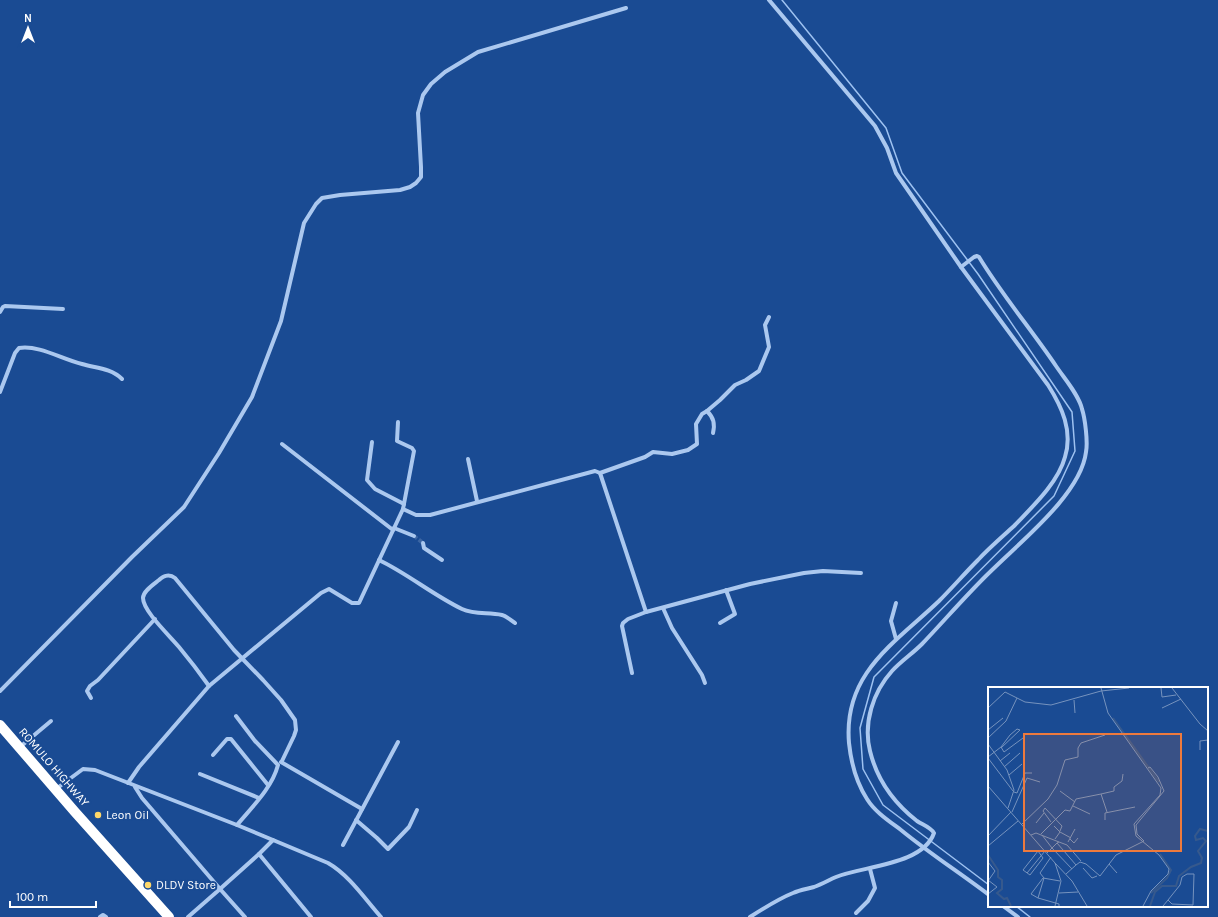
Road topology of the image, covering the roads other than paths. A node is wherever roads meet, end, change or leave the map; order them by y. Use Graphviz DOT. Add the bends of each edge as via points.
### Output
graph roads {
  1 [pos="769,0"];
  2 [pos="626,8"];
  3 [pos="963,265"];
  4 [pos="63,309"];
  5 [pos="0,312"];
  6 [pos="769,317"];
  7 [pos="122,379"];
  8 [pos="0,392"];
  9 [pos="707,411"];
  10 [pos="398,422"];
  11 [pos="713,433"];
  12 [pos="372,442"];
  13 [pos="282,444"];
  14 [pos="468,459"];
  15 [pos="600,474"];
  16 [pos="477,501"];
  17 [pos="403,507"];
  18 [pos="394,529"];
  19 [pos="414,536"];
  20 [pos="423,543"];
  21 [pos="379,560"];
  22 [pos="442,560"];
  23 [pos="862,573"];
  24 [pos="726,590"];
  25 [pos="896,603"];
  26 [pos="663,608"];
  27 [pos="646,612"];
  28 [pos="155,619"];
  29 [pos="515,623"];
  30 [pos="720,623"];
  31 [pos="896,640"];
  32 [pos="242,658"];
  33 [pos="632,673"];
  34 [pos="706,683"];
  35 [pos="209,686"];
  36 [pos="0,691"];
  37 [pos="91,698"];
  38 [pos="236,716"];
  39 [pos="51,721"];
  40 [pos="0,725"];
  41 [pos="398,742"];
  42 [pos="20,747"];
  43 [pos="213,755"];
  44 [pos="282,761"];
  45 [pos="278,765"];
  46 [pos="200,774"];
  47 [pos="128,783"];
  48 [pos="268,785"];
  49 [pos="135,786"];
  50 [pos="56,789"];
  51 [pos="259,798"];
  52 [pos="362,809"];
  53 [pos="417,810"];
  54 [pos="356,820"];
  55 [pos="237,824"];
  56 [pos="273,840"];
  57 [pos="344,845"];
  58 [pos="925,847"];
  59 [pos="259,854"];
  60 [pos="870,869"];
  61 [pos="220,890"];
  62 [pos="988,894"];
  63 [pos="1004,907"];
  64 [pos="856,913"];
  65 [pos="164,916"];
  66 [pos="100,917"];
  67 [pos="106,917"];
  68 [pos="188,917"];
  69 [pos="245,917"];
  70 [pos="311,917"];
  71 [pos="381,917"];
  72 [pos="750,917"];
  73 [pos="1018,917"];
  1 -- 3 [label="street" via="875,126 896,173"];
  2 -- 36 [label="street" via="478,52 445,72 423,95 418,113 421,177 416,184 400,190 322,198 316,204 304,223 281,321 252,397 184,507"];
  3 -- 31 [label="street" via="1058,402 1065,420 1066,456 1055,478 1035,504 944,596"];
  3 -- 58 [label="street" via="974,257 979,257 1079,401 1083,414 1086,453 1072,486 1055,508 920,646 892,671 880,688 870,711 867,736 873,763 892,798 934,833"];
  4 -- 5 [label="street" via="5,306"];
  6 -- 9 [label="street" via="765,325 769,346 759,371 735,385"];
  7 -- 8 [label="street" via="118,374 108,370 27,347 19,348 15,353"];
  9 -- 11 [label="street" via="714,422"];
  9 -- 15 [label="street" via="696,424 697,444 688,450 672,454 653,452 645,458"];
  10 -- 17 [label="street" via="397,441 414,451"];
  12 -- 17 [label="street" via="367,480 374,489"];
  13 -- 18 [label="street"];
  14 -- 16 [label="street"];
  15 -- 16 [label="street" via="595,471"];
  15 -- 27 [label="street"];
  16 -- 17 [label="street" via="430,515 416,514"];
  17 -- 18 [label="street"];
  18 -- 19 [label="street"];
  18 -- 21 [label="street"];
  20 -- 22 [label="street" via="424,548"];
  21 -- 29 [label="street" via="397,568 448,602 472,612 503,615"];
  21 -- 32 [label="street" via="358,603 352,603 332,590 326,590"];
  23 -- 24 [label="street" via="804,573"];
  24 -- 26 [label="street"];
  24 -- 30 [label="street" via="735,614"];
  25 -- 31 [label="street" via="891,621"];
  26 -- 27 [label="street"];
  26 -- 34 [label="street" via="672,628"];
  27 -- 33 [label="street" via="628,619 622,626"];
  28 -- 32 [label="street" via="145,604 144,594 160,578 172,576"];
  28 -- 35 [label="street"];
  28 -- 37 [label="street" via="98,680 88,687 87,691"];
  31 -- 58 [label="street" via="873,663 857,690 849,722 851,759 858,783 867,800 879,814"];
  32 -- 35 [label="street"];
  32 -- 44 [label="street" via="281,700 295,720 296,730"];
  35 -- 47 [label="street"];
  38 -- 45 [label="street" via="271,760"];
  39 -- 42 [label="street"];
  40 -- 42 [label="highway, ROMULO HIGHWAY"];
  41 -- 52 [label="street"];
  42 -- 50 [label="highway, ROMULO HIGHWAY"];
  43 -- 48 [label="street" via="227,739 231,739"];
  44 -- 45 [label="street"];
  44 -- 52 [label="street"];
  45 -- 48 [label="street"];
  46 -- 51 [label="street"];
  47 -- 49 [label="street"];
  47 -- 50 [label="street" via="95,770 84,769"];
  48 -- 51 [label="street"];
  49 -- 55 [label="street"];
  49 -- 61 [label="street"];
  50 -- 65 [label="highway, ROMULO HIGHWAY"];
  51 -- 55 [label="street"];
  52 -- 54 [label="street"];
  53 -- 54 [label="street" via="409,827 388,849"];
  54 -- 57 [label="street"];
  55 -- 56 [label="street"];
  56 -- 59 [label="street"];
  56 -- 71 [label="street" via="335,867"];
  58 -- 60 [label="street" via="902,859"];
  58 -- 62 [label="street"];
  59 -- 61 [label="street"];
  59 -- 70 [label="street"];
  60 -- 64 [label="street" via="875,888 868,901"];
  60 -- 72 [label="street" via="838,876 814,887 794,892"];
  61 -- 68 [label="street"];
  61 -- 69 [label="street"];
  63 -- 73 [label="street"];
  66 -- 67 [label="street"];
}
